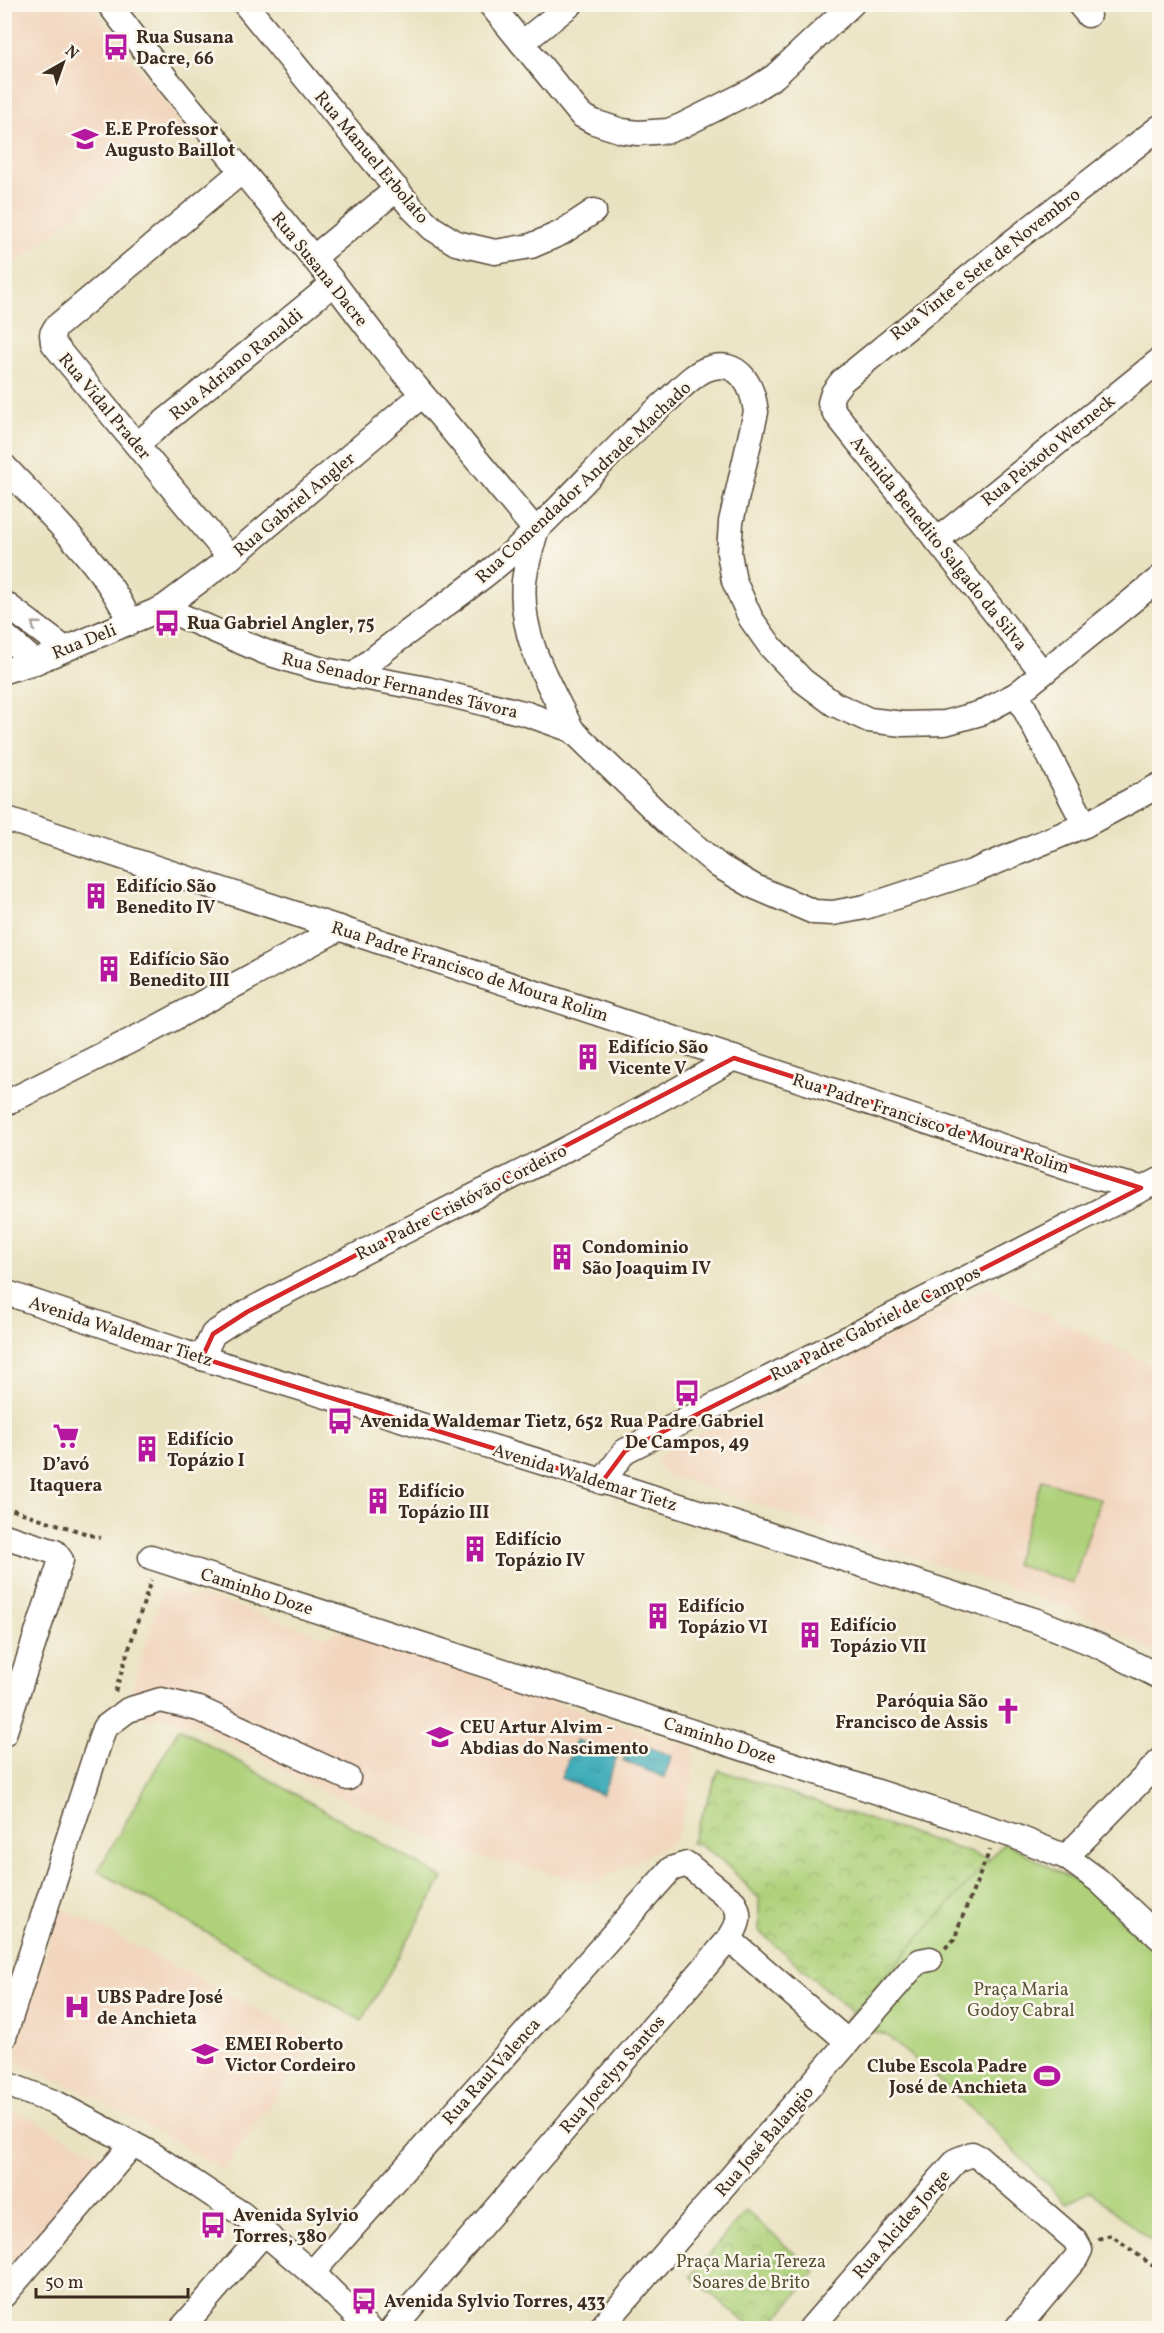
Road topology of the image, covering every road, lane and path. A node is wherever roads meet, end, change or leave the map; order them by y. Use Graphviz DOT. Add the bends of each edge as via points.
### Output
graph roads {
  1 [pos="109,4"];
  2 [pos="245,4"];
  3 [pos="490,4"];
  4 [pos="571,4"];
  5 [pos="852,4"];
  6 [pos="522,43"];
  7 [pos="1160,127"];
  8 [pos="241,172"];
  9 [pos="397,189"];
  10 [pos="594,211"];
  11 [pos="313,258"];
  12 [pos="334,283"];
  13 [pos="1160,360"];
  14 [pos="422,395"];
  15 [pos="835,413"];
  16 [pos="137,444"];
  17 [pos="4,466"];
  18 [pos="536,531"];
  19 [pos="938,540"];
  20 [pos="230,558"];
  21 [pos="1160,578"];
  22 [pos="4,603"];
  23 [pos="163,608"];
  24 [pos="130,623"];
  25 [pos="4,635"];
  26 [pos="64,649"];
  27 [pos="34,662"];
  28 [pos="4,671"];
  29 [pos="1043,673"];
  30 [pos="353,676"];
  31 [pos="1017,694"];
  32 [pos="572,730"];
  33 [pos="1160,785"];
  34 [pos="4,818"];
  35 [pos="1085,825"];
  36 [pos="339,928"];
  37 [pos="734,1058"];
  38 [pos="4,1104"];
  39 [pos="1150,1184"];
  40 [pos="4,1292"];
  41 [pos="202,1358"];
  42 [pos="602,1482"];
  43 [pos="4,1507"];
  44 [pos="4,1536"];
  45 [pos="100,1538"];
  46 [pos="154,1558"];
  47 [pos="1160,1677"];
  48 [pos="104,1728"];
  49 [pos="4,1734"];
  50 [pos="1160,1761"];
  51 [pos="348,1778"];
  52 [pos="997,1829"];
  53 [pos="1066,1857"];
  54 [pos="1160,1938"];
  55 [pos="729,1939"];
  56 [pos="930,1959"];
  57 [pos="4,2037"];
  58 [pos="848,2042"];
  59 [pos="4,2083"];
  60 [pos="134,2144"];
  61 [pos="264,2233"];
  62 [pos="1080,2250"];
  63 [pos="1160,2271"];
  64 [pos="312,2273"];
  65 [pos="4,2295"];
  66 [pos="182,2328"];
  67 [pos="368,2328"];
  68 [pos="393,2328"];
  69 [pos="600,2328"];
  70 [pos="811,2328"];
  71 [pos="1017,2328"];
  1 -- 8 [label="street, Rua Susana Dacre"];
  2 -- 9 [label="street, Rua Manuel Erbolato"];
  3 -- 6 [label="street"];
  4 -- 6 [label="street"];
  5 -- 6 [label="street" via="775,76 668,131 622,131 581,115"];
  7 -- 15 [label="street, Rua Vinte e Sete de Novembro" via="842,381 833,393"];
  8 -- 11 [label="street, Rua Susana Dacre"];
  8 -- 16 [label="street, Rua Vidal Prader" via="52,334 58,350"];
  9 -- 10 [label="street, Rua Manuel Erbolato" via="432,228 456,243 495,252 531,246 561,233"];
  9 -- 11 [label="street"];
  11 -- 12 [label="street, Rua Susana Dacre"];
  12 -- 14 [label="street, Rua Susana Dacre"];
  12 -- 16 [label="street, Rua Adriano Ranaldi"];
  13 -- 19 [label="street, Rua Peixoto Werneck"];
  14 -- 18 [label="street, Rua Susana Dacre"];
  14 -- 20 [label="street, Rua Gabriel Angler"];
  15 -- 19 [label="street, Avenida Benedito Salgado da Silva"];
  16 -- 20 [label="street, Rua Vidal Prader"];
  17 -- 24 [label="street" via="105,579 123,604"];
  18 -- 30 [label="street, Rua Comendador Andrade Machado" via="487,574"];
  18 -- 31 [label="street, Rua Comendador Andrade Machado" via="629,435 691,380 707,369 722,366 736,370 748,381 756,412 731,522 729,553 734,581 751,619 771,647 802,680 834,704 869,720 945,723 981,713"];
  18 -- 32 [label="street, Rua Senador Fernandes Távora" via="524,580 529,639"];
  19 -- 29 [label="street, Avenida Benedito Salgado da Silva"];
  20 -- 23 [label="street, Rua Gabriel Angler"];
  21 -- 29 [label="street, Rua Comendador Andrade Machado"];
  26 -- 22 [label="street, one-way"];
  23 -- 24 [label="street, Rua Deli"];
  23 -- 30 [label="street, Rua Senador Fernandes Távora" via="265,652"];
  24 -- 26 [label="street, Rua Deli"];
  25 -- 27 [label="street"];
  26 -- 27 [label="street, Rua Deli"];
  27 -- 28 [label="street, Rua Deli"];
  29 -- 31 [label="street, Rua Comendador Andrade Machado"];
  30 -- 32 [label="street, Rua Senador Fernandes Távora" via="427,689 527,714"];
  31 -- 35 [label="street"];
  32 -- 35 [label="street, Rua Senador Fernandes Távora" via="671,826 719,866 755,888 814,912 833,914 865,908 922,890"];
  33 -- 35 [label="street, Rua Senador Fernandes Távora"];
  34 -- 36 [label="street, Rua Padre Francisco de Moura Rolim"];
  36 -- 37 [label="street, Rua Padre Francisco de Moura Rolim"];
  36 -- 38 [label="street" via="154,1029"];
  37 -- 39 [label="street, Rua Padre Francisco de Moura Rolim" via="1095,1177"];
  37 -- 41 [label="street, Rua Padre Cristóvão Cordeiro" via="247,1312 213,1334"];
  39 -- 42 [label="street, Rua Padre Gabriel de Campos" via="625,1451"];
  40 -- 41 [label="street, Avenida Waldemar Tietz"];
  41 -- 42 [label="street, Avenida Waldemar Tietz"];
  42 -- 47 [label="street, Avenida Waldemar Tietz" via="1037,1621 1100,1646"];
  43 -- 45 [label="path"];
  44 -- 49 [label="street" via="60,1556 60,1566"];
  46 -- 48 [label="path"];
  46 -- 52 [label="street, Caminho Doze"];
  48 -- 51 [label="street" via="128,1710 161,1700 199,1709"];
  48 -- 57 [label="street"];
  50 -- 53 [label="street"];
  52 -- 53 [label="street, Caminho Doze"];
  52 -- 56 [label="path" via="956,1938"];
  53 -- 54 [label="street, Caminho Doze" via="1098,1880"];
  55 -- 58 [label="street"];
  55 -- 64 [label="street, Rua Raul Valenca" via="739,1919 734,1902 687,1864 671,1869"];
  55 -- 68 [label="street, Rua Jocelyn Santos"];
  56 -- 58 [label="street, Rua José Balangio" via="911,1969"];
  58 -- 69 [label="street, Rua José Balangio"];
  59 -- 60 [label="street" via="57,2103"];
  60 -- 61 [label="street" via="242,2214"];
  60 -- 65 [label="street"];
  61 -- 64 [label="street"];
  61 -- 66 [label="street"];
  62 -- 63 [label="path" via="1103,2235 1111,2235"];
  62 -- 70 [label="street, Rua Alcides Jorge" via="1076,2241 972,2154 957,2160"];
  62 -- 71 [label="street"];
  64 -- 67 [label="street"];
}
